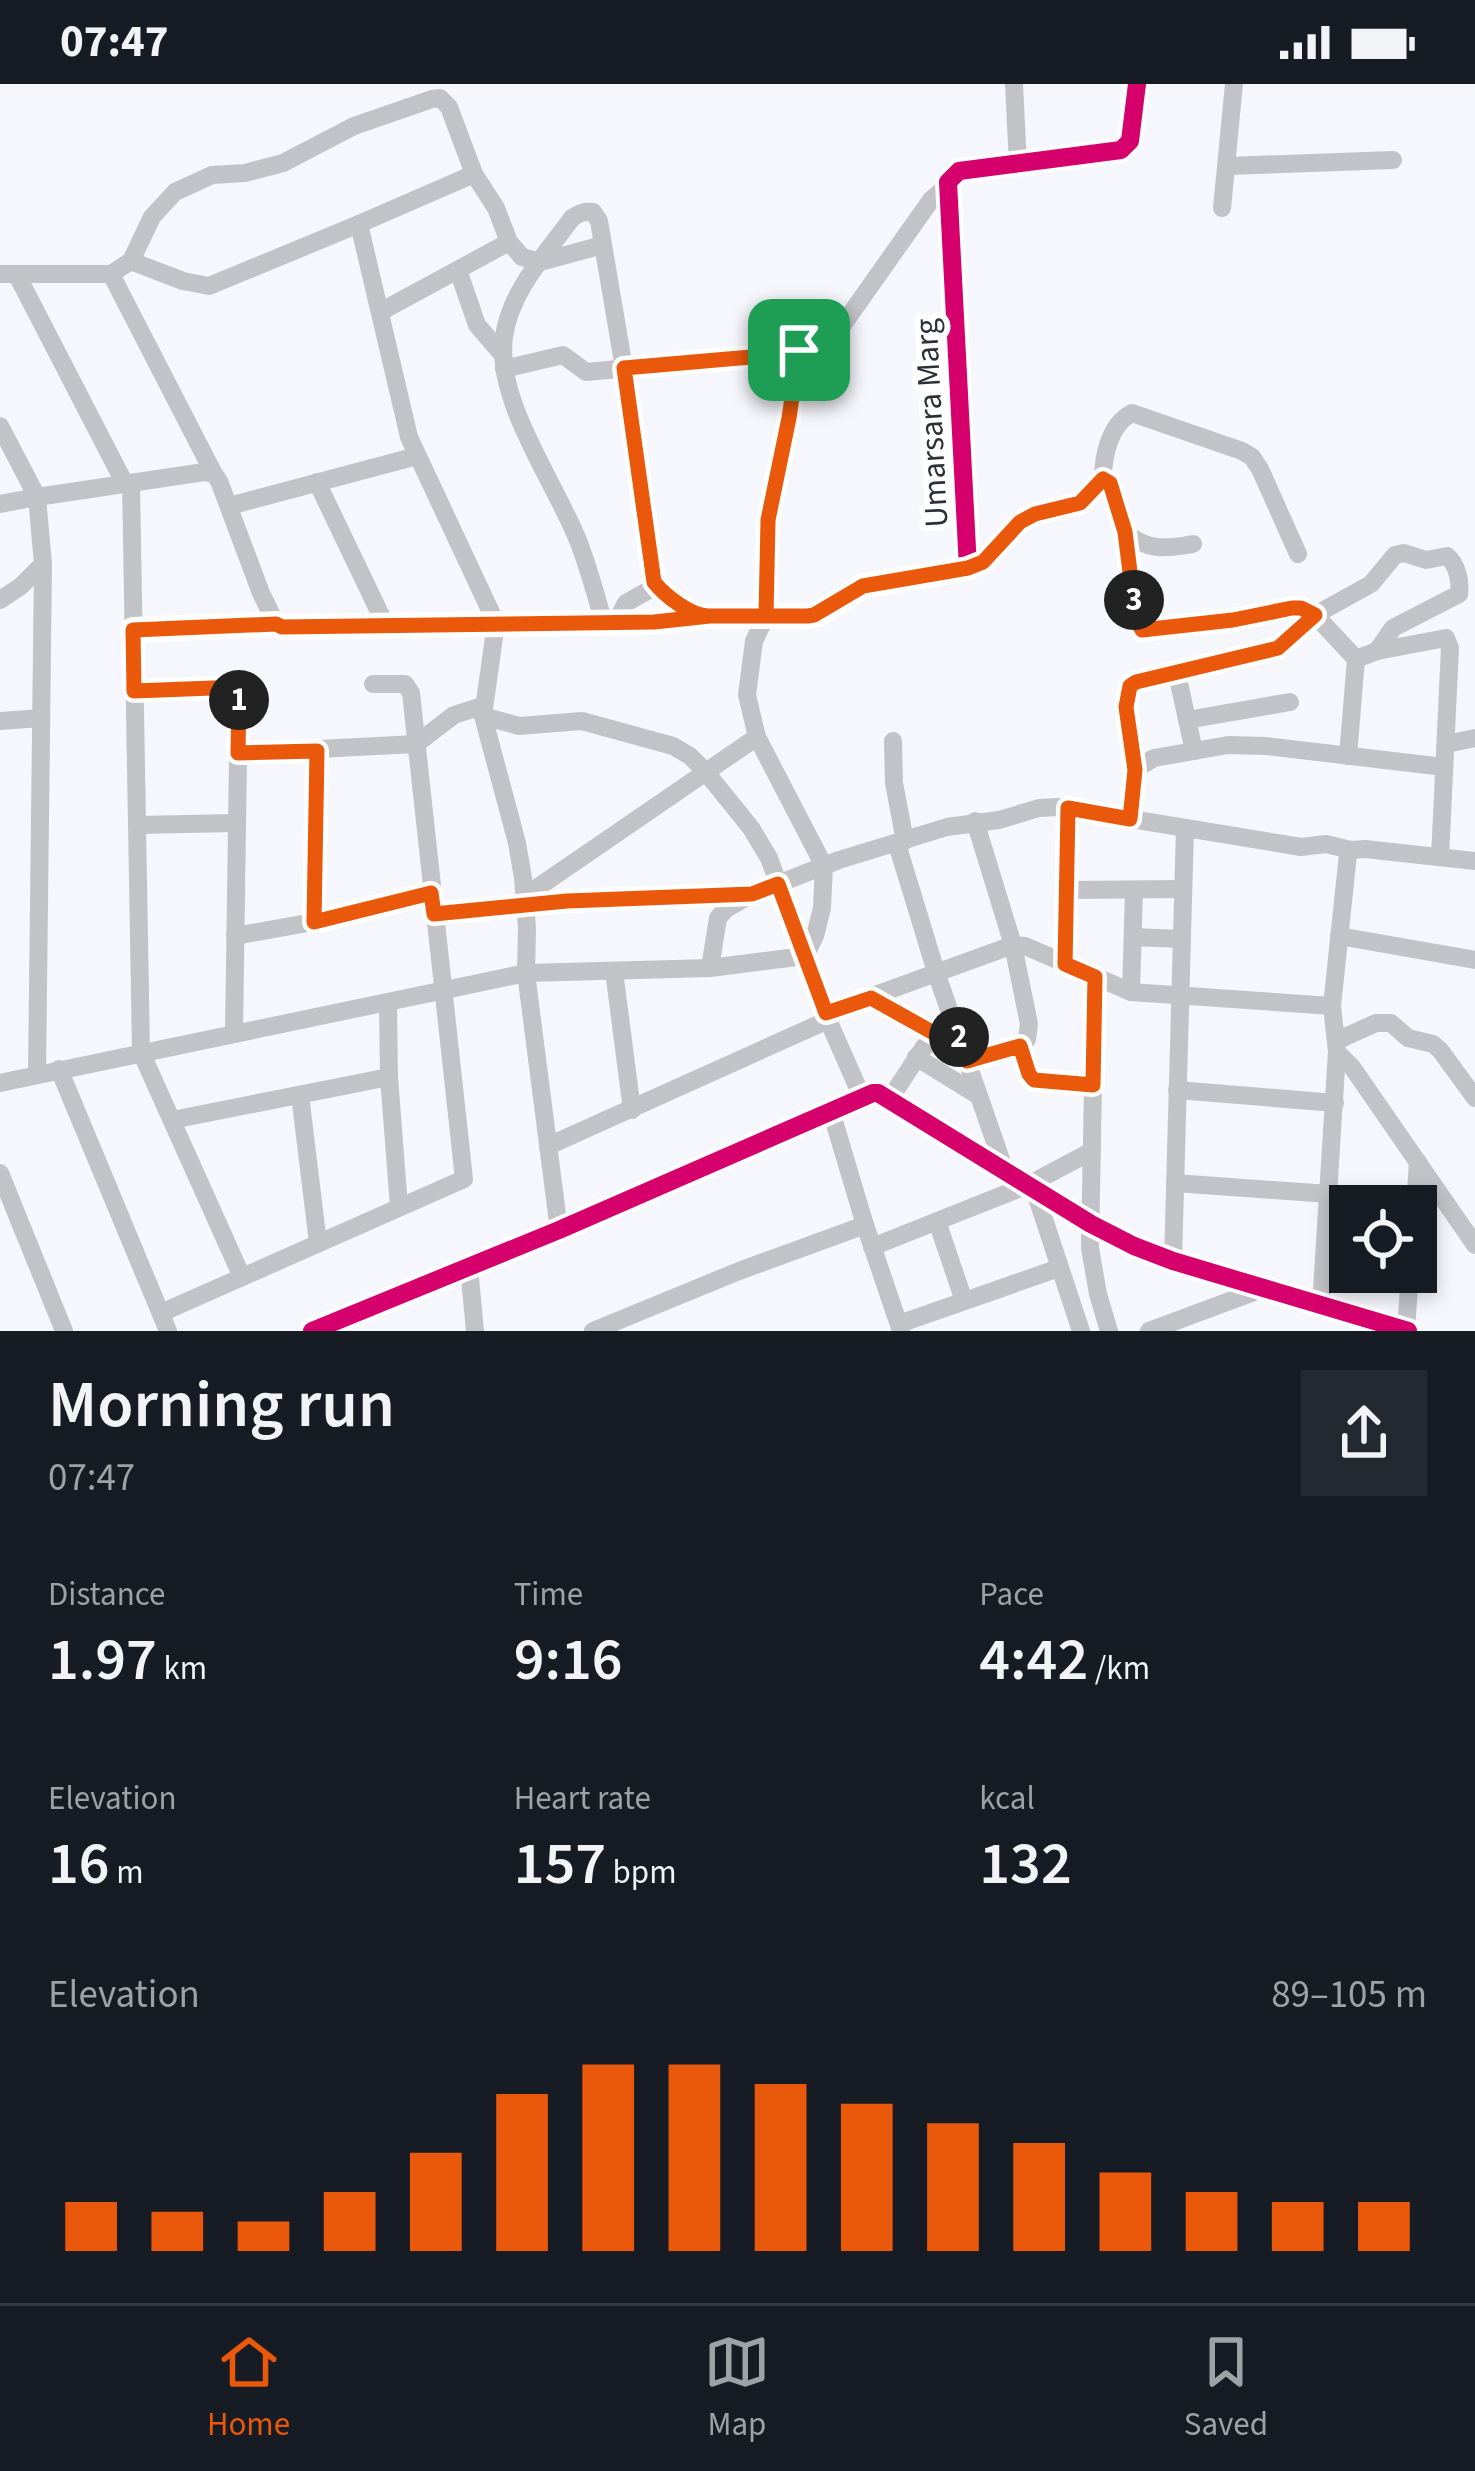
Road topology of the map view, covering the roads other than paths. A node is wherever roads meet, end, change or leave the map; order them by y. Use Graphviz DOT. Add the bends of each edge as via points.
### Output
graph roads {
  1 [pos="1014,84"];
  2 [pos="1138,84"];
  3 [pos="1234,84"];
  4 [pos="1393,160"];
  5 [pos="1018,164"];
  6 [pos="1226,166"];
  7 [pos="474,174"];
  8 [pos="948,185"];
  9 [pos="1222,208"];
  10 [pos="359,224"];
  11 [pos="509,242"];
  12 [pos="603,245"];
  13 [pos="131,261"];
  14 [pos="540,262"];
  15 [pos="458,270"];
  16 [pos="111,274"];
  17 [pos="9,275"];
  18 [pos="380,312"];
  19 [pos="799,350"];
  20 [pos="503,362"];
  21 [pos="624,368"];
  22 [pos="0,426"];
  23 [pos="417,456"];
  24 [pos="214,474"];
  25 [pos="1103,479"];
  26 [pos="317,482"];
  27 [pos="128,483"];
  28 [pos="37,497"];
  29 [pos="0,504"];
  30 [pos="229,506"];
  31 [pos="1125,532"];
  32 [pos="1193,544"];
  33 [pos="1298,554"];
  34 [pos="43,564"];
  35 [pos="968,568"];
  36 [pos="656,586"];
  37 [pos="0,600"];
  38 [pos="1431,609"];
  39 [pos="1315,615"];
  40 [pos="766,616"];
  41 [pos="700,617"];
  42 [pos="610,622"];
  43 [pos="496,623"];
  44 [pos="276,624"];
  45 [pos="385,624"];
  46 [pos="133,630"];
  47 [pos="1442,638"];
  48 [pos="1377,651"];
  49 [pos="1356,659"];
  50 [pos="1177,674"];
  51 [pos="373,683"];
  52 [pos="134,691"];
  53 [pos="1290,703"];
  54 [pos="482,711"];
  55 [pos="41,718"];
  56 [pos="1187,720"];
  57 [pos="0,721"];
  58 [pos="757,736"];
  59 [pos="1475,738"];
  60 [pos="893,741"];
  61 [pos="1446,743"];
  62 [pos="416,744"];
  63 [pos="317,751"];
  64 [pos="1193,751"];
  65 [pos="238,753"];
  66 [pos="1348,756"];
  67 [pos="1444,766"];
  68 [pos="1135,770"];
  69 [pos="705,771"];
  70 [pos="1068,808"];
  71 [pos="1130,819"];
  72 [pos="975,821"];
  73 [pos="237,823"];
  74 [pos="137,825"];
  75 [pos="1185,828"];
  76 [pos="901,842"];
  77 [pos="1352,850"];
  78 [pos="1440,857"];
  79 [pos="1475,861"];
  80 [pos="824,866"];
  81 [pos="778,884"];
  82 [pos="1184,889"];
  83 [pos="1066,890"];
  84 [pos="1134,890"];
  85 [pos="752,894"];
  86 [pos="524,899"];
  87 [pos="432,904"];
  88 [pos="314,922"];
  89 [pos="235,936"];
  90 [pos="1339,936"];
  91 [pos="1132,937"];
  92 [pos="1182,939"];
  93 [pos="1013,945"];
  94 [pos="805,956"];
  95 [pos="1475,960"];
  96 [pos="1065,964"];
  97 [pos="710,968"];
  98 [pos="614,971"];
  99 [pos="526,973"];
  100 [pos="937,975"];
  101 [pos="1095,977"];
  102 [pos="442,990"];
  103 [pos="1131,992"];
  104 [pos="1180,997"];
  105 [pos="871,998"];
  106 [pos="388,1003"];
  107 [pos="1332,1006"];
  108 [pos="827,1017"];
  109 [pos="947,1032"];
  110 [pos="234,1034"];
  111 [pos="1022,1047"];
  112 [pos="1336,1047"];
  113 [pos="141,1052"];
  114 [pos="916,1057"];
  115 [pos="967,1061"];
  116 [pos="59,1069"];
  117 [pos="38,1075"];
  118 [pos="389,1078"];
  119 [pos="0,1083"];
  120 [pos="1093,1085"];
  121 [pos="1178,1090"];
  122 [pos="300,1095"];
  123 [pos="980,1096"];
  124 [pos="862,1097"];
  125 [pos="1475,1098"];
  126 [pos="889,1100"];
  127 [pos="1335,1102"];
  128 [pos="632,1110"];
  129 [pos="831,1112"];
  130 [pos="172,1120"];
  131 [pos="548,1146"];
  132 [pos="1092,1151"];
  133 [pos="1418,1162"];
  134 [pos="1005,1171"];
  135 [pos="1,1179"];
  136 [pos="1175,1183"];
  137 [pos="1330,1185"];
  138 [pos="1416,1185"];
  139 [pos="1031,1187"];
  140 [pos="1329,1194"];
  141 [pos="399,1208"];
  142 [pos="938,1221"];
  143 [pos="1091,1224"];
  144 [pos="865,1225"];
  145 [pos="559,1230"];
  146 [pos="318,1244"];
  147 [pos="1475,1245"];
  148 [pos="872,1247"];
  149 [pos="1173,1261"];
  150 [pos="469,1267"];
  151 [pos="1059,1268"];
  152 [pos="242,1277"];
  153 [pos="1262,1289"];
  154 [pos="1409,1293"];
  155 [pos="964,1301"];
  156 [pos="1321,1306"];
  157 [pos="165,1322"];
  158 [pos="346,1324"];
  159 [pos="900,1328"];
  160 [pos="64,1331"];
  161 [pos="312,1331"];
  162 [pos="475,1331"];
  163 [pos="592,1331"];
  164 [pos="1081,1331"];
  165 [pos="1108,1331"];
  166 [pos="1149,1331"];
  167 [pos="1407,1331"];
  1 -- 5 [label="street"];
  2 -- 5 [label="street" via="1130,141 1121,150"];
  3 -- 6 [label="street"];
  4 -- 6 [label="street"];
  5 -- 8 [label="street" via="959,172"];
  6 -- 9 [label="street"];
  7 -- 10 [label="street"];
  7 -- 11 [label="street"];
  7 -- 13 [label="street" via="449,107 432,98 283,163 212,175 175,192"];
  8 -- 19 [label="street" via="837,333"];
  8 -- 35 [label="street, Umarsara Marg"];
  10 -- 13 [label="street" via="209,286"];
  10 -- 18 [label="street"];
  11 -- 14 [label="street"];
  11 -- 15 [label="street"];
  12 -- 14 [label="street"];
  12 -- 14 [label="street" via="596,216 580,212"];
  12 -- 21 [label="street"];
  13 -- 16 [label="street"];
  14 -- 20 [label="street" via="516,296"];
  15 -- 18 [label="street"];
  15 -- 20 [label="street" via="477,325"];
  16 -- 17 [label="street"];
  16 -- 24 [label="street"];
  17 -- 27 [label="street"];
  18 -- 23 [label="street"];
  19 -- 21 [label="street"];
  19 -- 40 [label="street" via="768,520"];
  20 -- 21 [label="street" via="563,355 586,372"];
  20 -- 42 [label="street" via="513,403"];
  21 -- 36 [label="street"];
  22 -- 28 [label="street"];
  23 -- 26 [label="street"];
  23 -- 43 [label="street"];
  24 -- 27 [label="street"];
  24 -- 30 [label="street"];
  25 -- 31 [label="street"];
  25 -- 33 [label="street" via="1109,441 1132,413 1242,451 1260,469"];
  25 -- 35 [label="street" via="1080,503 1024,519"];
  26 -- 30 [label="street"];
  26 -- 45 [label="street"];
  27 -- 28 [label="street"];
  27 -- 46 [label="street"];
  28 -- 29 [label="street"];
  28 -- 34 [label="street"];
  30 -- 44 [label="street"];
  31 -- 32 [label="street" via="1157,548"];
  31 -- 39 [label="street" via="1142,630 1292,608"];
  34 -- 37 [label="street"];
  34 -- 55 [label="street"];
  35 -- 40 [label="street, Umarsara Marg" via="863,586 819,614"];
  36 -- 41 [label="street"];
  36 -- 42 [label="street"];
  38 -- 39 [label="street" via="1459,594 1452,560 1404,553 1363,590"];
  38 -- 47 [label="street"];
  38 -- 48 [label="street" via="1393,628"];
  39 -- 49 [label="street"];
  39 -- 50 [label="street" via="1278,648"];
  40 -- 41 [label="street, Umarsara Marg"];
  40 -- 58 [label="street" via="750,660"];
  41 -- 42 [label="street, Umarsara Marg"];
  42 -- 43 [label="street, Umarsara Marg"];
  43 -- 45 [label="street, Umarsara Marg"];
  43 -- 54 [label="street"];
  44 -- 45 [label="street, Umarsara Marg"];
  44 -- 46 [label="street, Umarsara Marg"];
  46 -- 52 [label="street"];
  47 -- 48 [label="street"];
  47 -- 61 [label="street" via="1450,648"];
  48 -- 49 [label="street"];
  49 -- 66 [label="street"];
  50 -- 56 [label="street"];
  50 -- 68 [label="street" via="1130,686"];
  51 -- 62 [label="street" via="409,686"];
  52 -- 65 [label="street" via="239,687"];
  52 -- 74 [label="street"];
  53 -- 56 [label="street"];
  54 -- 62 [label="street" via="454,715"];
  54 -- 69 [label="street" via="519,726 582,721 673,746"];
  54 -- 86 [label="street"];
  55 -- 57 [label="street"];
  55 -- 117 [label="street"];
  56 -- 64 [label="street"];
  58 -- 69 [label="street"];
  58 -- 80 [label="street"];
  59 -- 61 [label="street"];
  60 -- 76 [label="street"];
  61 -- 67 [label="street"];
  62 -- 63 [label="street"];
  62 -- 87 [label="street"];
  63 -- 65 [label="street"];
  63 -- 88 [label="street"];
  64 -- 66 [label="street" via="1242,745"];
  64 -- 68 [label="street"];
  65 -- 73 [label="street"];
  66 -- 67 [label="street"];
  67 -- 78 [label="street"];
  68 -- 71 [label="street"];
  69 -- 81 [label="street" via="751,828"];
  69 -- 86 [label="street"];
  70 -- 71 [label="street"];
  70 -- 72 [label="street"];
  70 -- 83 [label="street"];
  71 -- 75 [label="street"];
  72 -- 76 [label="street"];
  72 -- 93 [label="street"];
  73 -- 74 [label="street"];
  73 -- 89 [label="street"];
  74 -- 113 [label="street"];
  75 -- 77 [label="street"];
  75 -- 82 [label="street"];
  76 -- 80 [label="street"];
  76 -- 100 [label="street"];
  77 -- 78 [label="street"];
  77 -- 90 [label="street"];
  78 -- 79 [label="street"];
  80 -- 81 [label="street"];
  80 -- 94 [label="street" via="822,908"];
  81 -- 85 [label="street"];
  81 -- 94 [label="street"];
  82 -- 84 [label="street"];
  82 -- 92 [label="street"];
  83 -- 84 [label="street"];
  83 -- 96 [label="street"];
  84 -- 91 [label="street"];
  85 -- 86 [label="street"];
  85 -- 97 [label="street" via="718,918"];
  86 -- 87 [label="street"];
  86 -- 99 [label="street"];
  87 -- 88 [label="street"];
  87 -- 102 [label="street"];
  88 -- 89 [label="street"];
  89 -- 110 [label="street"];
  90 -- 95 [label="street"];
  90 -- 107 [label="street"];
  91 -- 92 [label="street"];
  91 -- 103 [label="street"];
  92 -- 104 [label="street"];
  93 -- 96 [label="street"];
  93 -- 100 [label="street"];
  93 -- 111 [label="street" via="1029,1024"];
  94 -- 97 [label="street"];
  94 -- 108 [label="street"];
  96 -- 101 [label="street"];
  97 -- 98 [label="street"];
  98 -- 99 [label="street"];
  98 -- 128 [label="street"];
  99 -- 102 [label="street"];
  99 -- 131 [label="street"];
  100 -- 105 [label="street"];
  100 -- 109 [label="street"];
  101 -- 103 [label="street"];
  101 -- 120 [label="street"];
  102 -- 106 [label="street"];
  102 -- 141 [label="street" via="464,1178"];
  103 -- 104 [label="street"];
  104 -- 107 [label="street"];
  104 -- 121 [label="street"];
  105 -- 108 [label="street"];
  105 -- 109 [label="street"];
  106 -- 110 [label="street"];
  106 -- 118 [label="street"];
  107 -- 112 [label="street"];
  108 -- 124 [label="street"];
  108 -- 128 [label="street"];
  109 -- 114 [label="street"];
  109 -- 115 [label="street"];
  110 -- 113 [label="street"];
  111 -- 115 [label="street"];
  111 -- 120 [label="street" via="1034,1080"];
  112 -- 125 [label="street" via="1391,1023 1440,1050"];
  112 -- 127 [label="street"];
  112 -- 133 [label="street"];
  113 -- 116 [label="street"];
  113 -- 130 [label="street"];
  114 -- 123 [label="street"];
  114 -- 126 [label="street"];
  115 -- 123 [label="street"];
  116 -- 117 [label="street"];
  116 -- 157 [label="street"];
  117 -- 119 [label="street"];
  118 -- 122 [label="street"];
  118 -- 141 [label="street"];
  120 -- 132 [label="street"];
  121 -- 127 [label="street"];
  121 -- 136 [label="street"];
  122 -- 130 [label="street"];
  122 -- 146 [label="street"];
  123 -- 134 [label="street"];
  124 -- 126 [label="street"];
  124 -- 129 [label="street"];
  126 -- 134 [label="street"];
  127 -- 137 [label="street"];
  128 -- 131 [label="street"];
  129 -- 144 [label="street"];
  129 -- 145 [label="street"];
  130 -- 152 [label="street"];
  131 -- 145 [label="street"];
  132 -- 139 [label="street"];
  132 -- 143 [label="street"];
  133 -- 138 [label="street"];
  133 -- 147 [label="street"];
  134 -- 139 [label="street"];
  135 -- 160 [label="street"];
  136 -- 140 [label="street"];
  136 -- 149 [label="street"];
  139 -- 142 [label="street"];
  139 -- 143 [label="street"];
  139 -- 151 [label="street"];
  140 -- 156 [label="street"];
  141 -- 146 [label="street"];
  142 -- 148 [label="street"];
  142 -- 155 [label="street"];
  143 -- 149 [label="street"];
  143 -- 165 [label="street"];
  144 -- 148 [label="street"];
  144 -- 163 [label="street"];
  145 -- 150 [label="street"];
  146 -- 152 [label="street"];
  148 -- 159 [label="street"];
  149 -- 153 [label="street"];
  150 -- 158 [label="street"];
  150 -- 162 [label="street"];
  151 -- 155 [label="street"];
  151 -- 164 [label="street"];
  152 -- 157 [label="street"];
  153 -- 156 [label="street"];
  153 -- 166 [label="street"];
  154 -- 167 [label="street"];
  155 -- 159 [label="street"];
  156 -- 167 [label="street"];
  158 -- 161 [label="street"];
}
